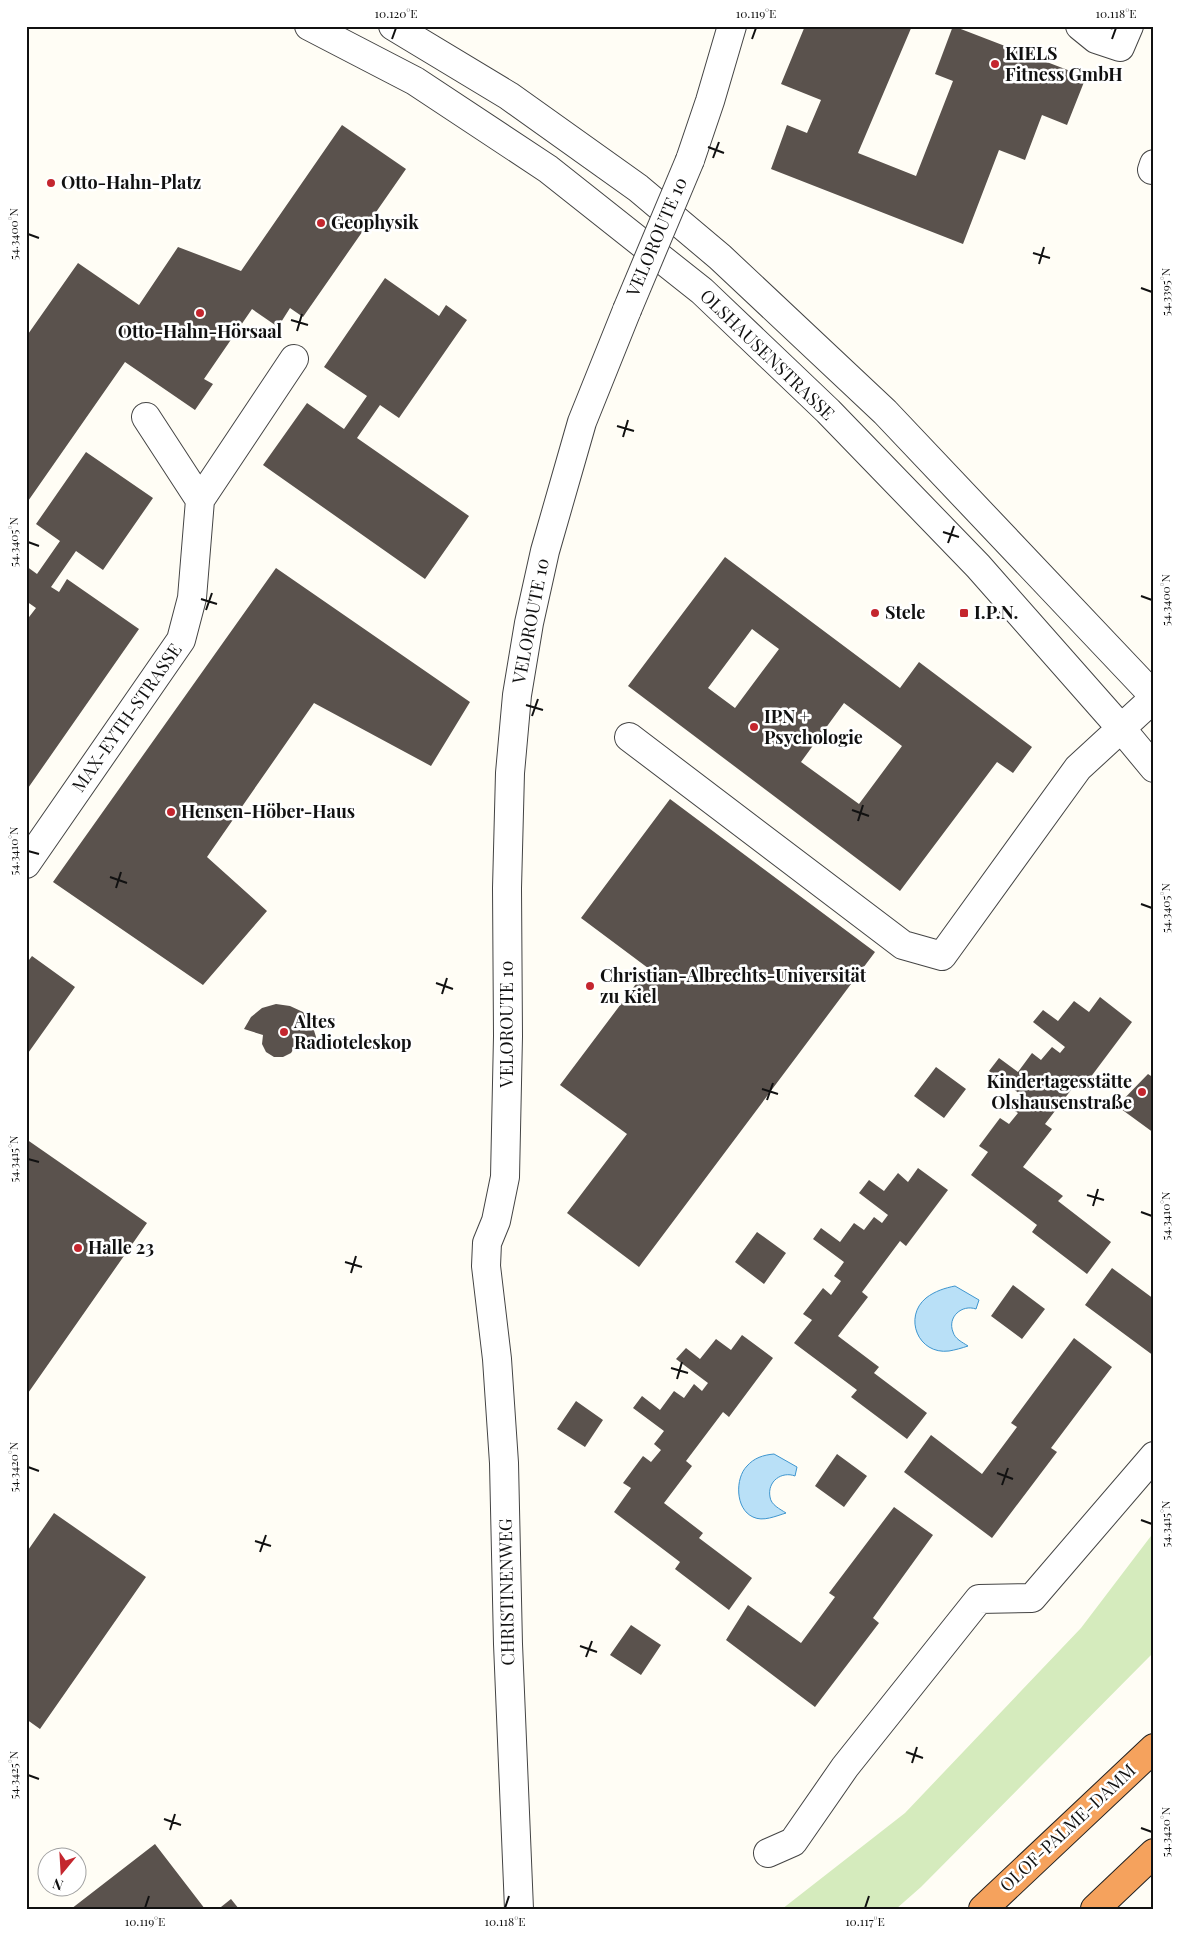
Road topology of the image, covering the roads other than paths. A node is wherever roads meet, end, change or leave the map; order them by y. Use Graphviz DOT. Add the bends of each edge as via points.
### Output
graph roads {
  1 [pos="309,26"];
  2 [pos="393,26"];
  3 [pos="732,26"];
  4 [pos="1080,26"];
  5 [pos="1128,26"];
  6 [pos="294,359"];
  7 [pos="146,417"];
  8 [pos="200,500"];
  9 [pos="1154,697"];
  10 [pos="1120,728"];
  11 [pos="629,737"];
  12 [pos="1154,768"];
  13 [pos="26,864"];
  14 [pos="486,1276"];
  15 [pos="1154,1456"];
  16 [pos="1154,1748"];
  17 [pos="768,1853"];
  18 [pos="1154,1853"];
  19 [pos="519,1909"];
  20 [pos="983,1909"];
  21 [pos="1095,1909"];
  1 -- 10 [label="street, OLSHAUSENSTRASSE" via="415,81 548,169 702,291 828,411 978,566"];
  2 -- 9 [label="street" via="509,96 638,188 720,257 885,412"];
  3 -- 14 [label="street, VELOROUTE 10, bridge" via="690,160 582,422 545,551 529,623 517,695 510,773 505,1178 496,1221 487,1243"];
  4 -- 5 [label="street" via="1096,39 1120,47"];
  6 -- 8 [label="street, MAX-EYTH-STRASSE"];
  7 -- 8 [label="street"];
  8 -- 13 [label="street, MAX-EYTH-STRASSE" via="192,598 181,640"];
  9 -- 10 [label="street"];
  10 -- 11 [label="street" via="1078,768 942,956 903,945"];
  10 -- 12 [label="street, OLSHAUSENSTRASSE"];
  14 -- 19 [label="street, CHRISTINENWEG" via="496,1349 504,1462"];
  15 -- 17 [label="street" via="1032,1598 980,1599 845,1767 793,1842"];
  16 -- 20 [label="highway, OLOF-PALME-DAMM"];
  18 -- 21 [label="highway"];
}
